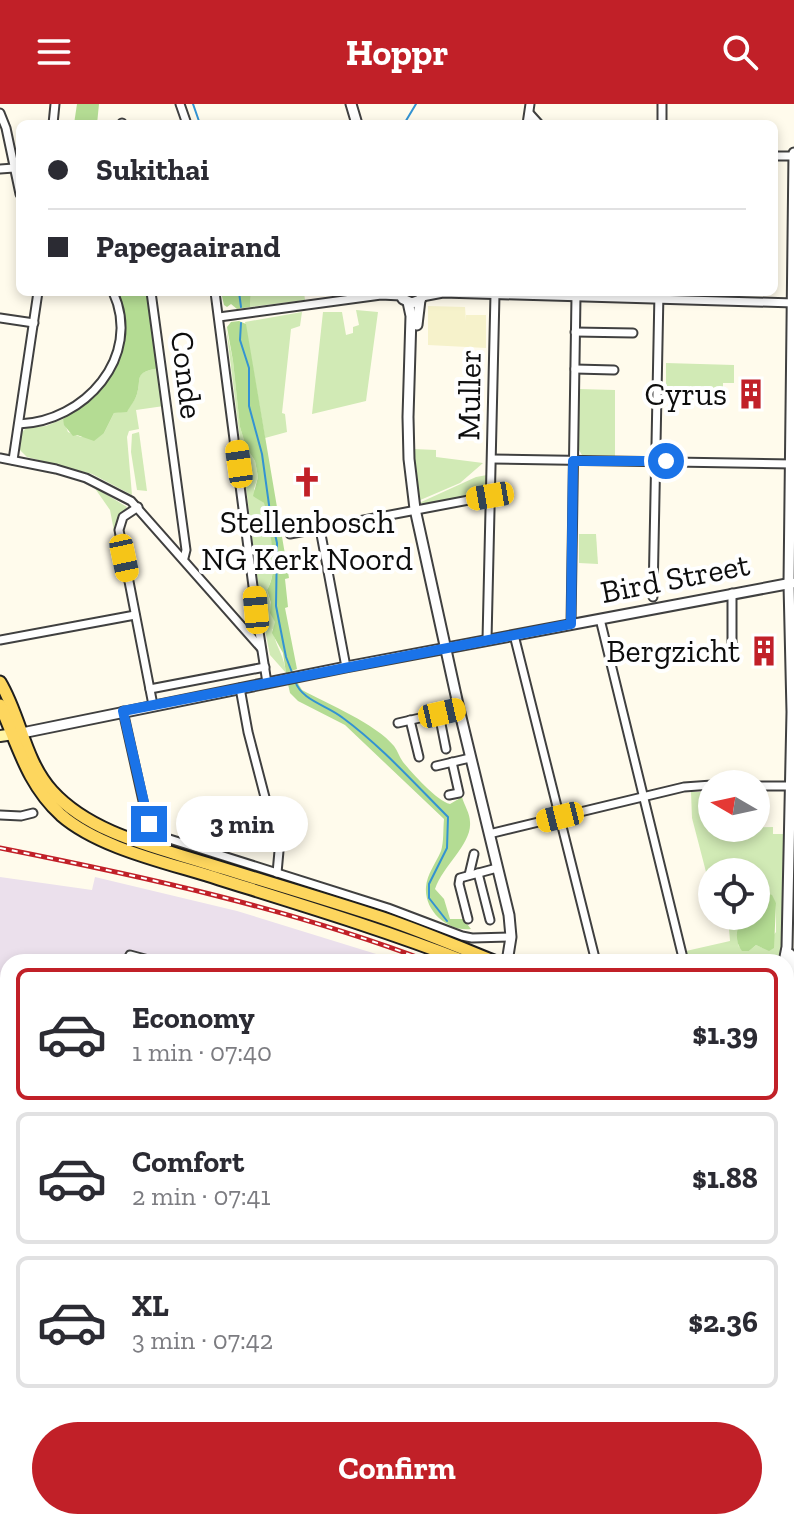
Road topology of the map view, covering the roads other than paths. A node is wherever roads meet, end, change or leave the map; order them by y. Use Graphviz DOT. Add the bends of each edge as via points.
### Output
graph roads {
  1 [pos="530,104"];
  2 [pos="0,113"];
  3 [pos="530,114"];
  4 [pos="528,120"];
  5 [pos="535,120"];
  6 [pos="794,154"];
  7 [pos="14,168"];
  8 [pos="0,169"];
  9 [pos="16,177"];
  10 [pos="37,296"];
  11 [pos="114,296"];
  12 [pos="152,296"];
  13 [pos="216,296"];
  14 [pos="363,296"];
  15 [pos="422,296"];
  16 [pos="495,296"];
  17 [pos="576,296"];
  18 [pos="659,296"];
  19 [pos="676,296"];
  20 [pos="403,297"];
  21 [pos="793,303"];
  22 [pos="219,317"];
  23 [pos="0,318"];
  24 [pos="34,323"];
  25 [pos="575,332"];
  26 [pos="633,333"];
  27 [pos="575,369"];
  28 [pos="614,370"];
  29 [pos="409,404"];
  30 [pos="19,424"];
  31 [pos="0,458"];
  32 [pos="492,459"];
  33 [pos="13,460"];
  34 [pos="573,461"];
  35 [pos="657,461"];
  36 [pos="792,464"];
  37 [pos="490,496"];
  38 [pos="138,507"];
  39 [pos="415,509"];
  40 [pos="320,529"];
  41 [pos="290,534"];
  42 [pos="184,558"];
  43 [pos="791,583"];
  44 [pos="732,593"];
  45 [pos="653,597"];
  46 [pos="135,615"];
  47 [pos="600,619"];
  48 [pos="239,623"];
  49 [pos="571,624"];
  50 [pos="258,625"];
  51 [pos="514,635"];
  52 [pos="0,640"];
  53 [pos="487,640"];
  54 [pos="261,648"];
  55 [pos="445,649"];
  56 [pos="732,650"];
  57 [pos="265,667"];
  58 [pos="346,667"];
  59 [pos="0,682"];
  60 [pos="267,683"];
  61 [pos="240,688"];
  62 [pos="150,689"];
  63 [pos="0,705"];
  64 [pos="153,705"];
  65 [pos="459,709"];
  66 [pos="123,711"];
  67 [pos="439,714"];
  68 [pos="410,720"];
  69 [pos="398,723"];
  70 [pos="11,734"];
  71 [pos="446,749"];
  72 [pos="419,757"];
  73 [pos="470,758"];
  74 [pos="452,762"];
  75 [pos="436,766"];
  76 [pos="698,786"];
  77 [pos="770,786"];
  78 [pos="790,786"];
  79 [pos="449,795"];
  80 [pos="644,796"];
  81 [pos="33,813"];
  82 [pos="0,815"];
  83 [pos="560,817"];
  84 [pos="489,834"];
  85 [pos="153,852"];
  86 [pos="474,854"];
  87 [pos="497,868"];
  88 [pos="481,872"];
  89 [pos="277,873"];
  90 [pos="469,875"];
  91 [pos="468,919"];
  92 [pos="490,920"];
  93 [pos="511,937"];
  94 [pos="787,947"];
  95 [pos="446,954"];
  96 [pos="475,954"];
  97 [pos="508,954"];
  98 [pos="594,954"];
  99 [pos="682,954"];
  100 [pos="786,954"];
  101 [pos="790,954"];
  102 [pos="794,1039"];
  103 [pos="794,1046"];
  1 -- 3 [label="street"];
  2 -- 7 [label="street"];
  3 -- 4 [label="street"];
  3 -- 5 [label="street"];
  6 -- 21 [label="street"];
  7 -- 8 [label="street"];
  7 -- 9 [label="street"];
  10 -- 24 [label="street"];
  11 -- 30 [label="street" via="121,327 108,373 69,412"];
  12 -- 42 [label="street, Conde"];
  13 -- 22 [label="street"];
  14 -- 22 [label="street"];
  15 -- 20 [label="street"];
  15 -- 29 [label="street"];
  16 -- 32 [label="street, Muller"];
  17 -- 25 [label="street"];
  18 -- 35 [label="street"];
  19 -- 21 [label="street"];
  20 -- 29 [label="street" via="411,316"];
  21 -- 36 [label="street"];
  22 -- 50 [label="street"];
  23 -- 24 [label="street"];
  24 -- 30 [label="street"];
  25 -- 26 [label="street"];
  25 -- 27 [label="street"];
  27 -- 28 [label="street"];
  27 -- 34 [label="street"];
  29 -- 39 [label="street"];
  30 -- 33 [label="street"];
  31 -- 33 [label="street"];
  32 -- 34 [label="street"];
  32 -- 37 [label="street, Muller"];
  33 -- 38 [label="street" via="86,478"];
  34 -- 35 [label="street"];
  34 -- 49 [label="street"];
  35 -- 36 [label="street"];
  35 -- 45 [label="street"];
  36 -- 43 [label="street"];
  37 -- 39 [label="street"];
  37 -- 53 [label="street, Muller"];
  38 -- 42 [label="street"];
  38 -- 46 [label="street" via="123,517 119,530"];
  39 -- 40 [label="street"];
  39 -- 55 [label="street"];
  40 -- 41 [label="street"];
  40 -- 58 [label="street"];
  42 -- 48 [label="street"];
  43 -- 44 [label="street, Bird Street"];
  43 -- 78 [label="street"];
  44 -- 47 [label="street, Bird Street"];
  44 -- 56 [label="street"];
  46 -- 52 [label="street"];
  46 -- 62 [label="street"];
  47 -- 49 [label="street, Bird Street"];
  47 -- 80 [label="street"];
  48 -- 50 [label="street"];
  48 -- 54 [label="street"];
  49 -- 51 [label="street, Bird Street"];
  50 -- 54 [label="street"];
  51 -- 53 [label="street, Bird Street"];
  51 -- 83 [label="street"];
  53 -- 55 [label="street, Bird Street"];
  54 -- 57 [label="street"];
  55 -- 58 [label="street, Bird Street"];
  55 -- 65 [label="street"];
  57 -- 60 [label="street"];
  57 -- 62 [label="street"];
  58 -- 60 [label="street, Bird Street"];
  59 -- 70 [label="main road" via="11,703"];
  60 -- 61 [label="street, Bird Street"];
  61 -- 64 [label="street, Bird Street"];
  61 -- 89 [label="street" via="280,855"];
  62 -- 64 [label="street"];
  63 -- 70 [label="main road"];
  64 -- 66 [label="street, Bird Street"];
  65 -- 67 [label="street"];
  65 -- 73 [label="street"];
  66 -- 70 [label="street, Bird Street"];
  66 -- 89 [label="street" via="147,819 155,833"];
  67 -- 68 [label="street"];
  67 -- 71 [label="street"];
  68 -- 69 [label="street"];
  68 -- 72 [label="street"];
  70 -- 85 [label="main road" via="25,770 63,816 104,840"];
  73 -- 74 [label="street"];
  73 -- 84 [label="street"];
  74 -- 75 [label="street"];
  74 -- 79 [label="street" via="459,793"];
  76 -- 80 [label="street"];
  77 -- 78 [label="street"];
  78 -- 94 [label="street"];
  80 -- 83 [label="street"];
  80 -- 99 [label="street"];
  81 -- 82 [label="street"];
  83 -- 84 [label="street"];
  83 -- 98 [label="street"];
  84 -- 87 [label="street"];
  85 -- 95 [label="main road"];
  85 -- 96 [label="main road" via="385,919"];
  86 -- 90 [label="street"];
  87 -- 88 [label="street"];
  87 -- 93 [label="street"];
  88 -- 90 [label="street"];
  88 -- 92 [label="street"];
  89 -- 93 [label="street" via="462,936"];
  90 -- 91 [label="street" via="459,884"];
  93 -- 97 [label="street"];
  94 -- 100 [label="street"];
  94 -- 101 [label="street"];
  102 -- 103 [label="street"];
}
